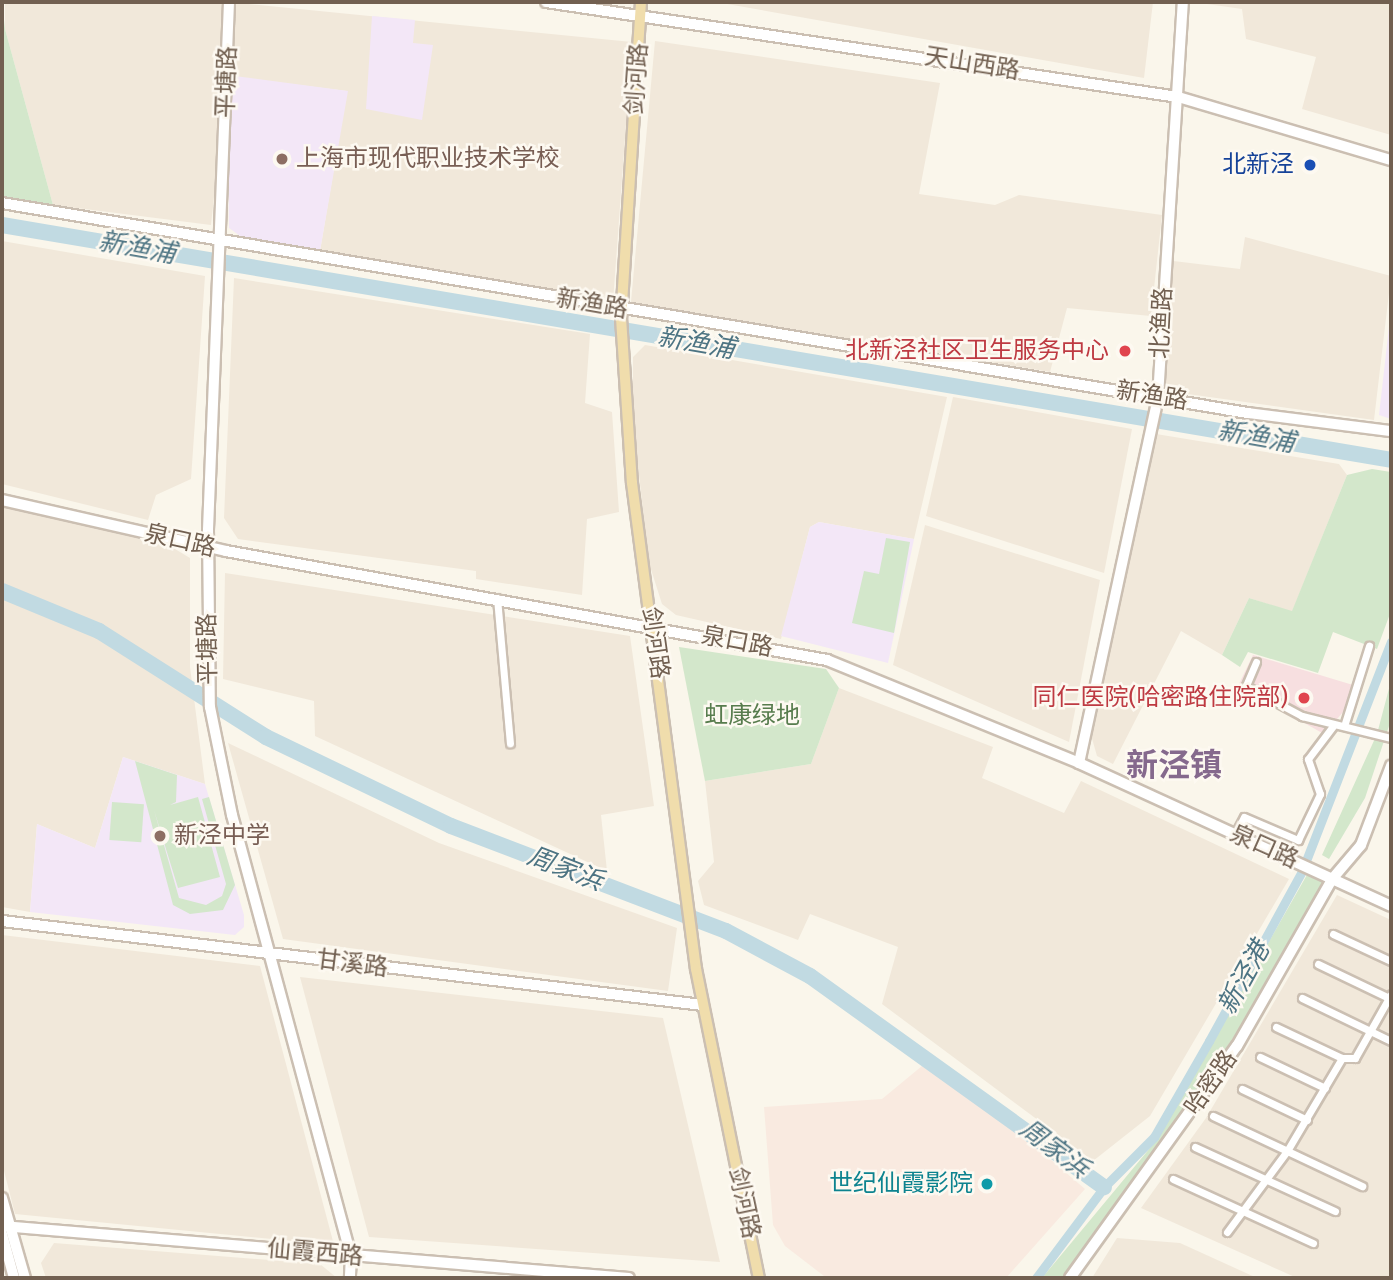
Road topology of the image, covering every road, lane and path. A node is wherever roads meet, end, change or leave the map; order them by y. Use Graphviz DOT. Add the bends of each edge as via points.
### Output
graph roads {
  1 [pos="229,2"];
  2 [pos="546,2"];
  3 [pos="1184,2"];
  4 [pos="641,6"];
  5 [pos="1178,97"];
  6 [pos="1391,160"];
  7 [pos="2,203"];
  8 [pos="220,245"];
  9 [pos="622,309"];
  10 [pos="1157,402"];
  11 [pos="1391,431"];
  12 [pos="2,500"];
  13 [pos="208,548"];
  14 [pos="498,598"];
  15 [pos="653,625"];
  16 [pos="1369,646"];
  17 [pos="1256,662"];
  18 [pos="1345,723"];
  19 [pos="1333,726"];
  20 [pos="1391,738"];
  21 [pos="509,743"];
  22 [pos="1079,763"];
  23 [pos="1391,766"];
  24 [pos="1235,834"];
  25 [pos="1330,877"];
  26 [pos="1391,906"];
  27 [pos="2,920"];
  28 [pos="1333,934"];
  29 [pos="271,954"];
  30 [pos="1391,961"];
  31 [pos="1318,964"];
  32 [pos="1391,997"];
  33 [pos="1302,998"];
  34 [pos="702,1005"];
  35 [pos="1276,1027"];
  36 [pos="1372,1032"];
  37 [pos="1391,1041"];
  38 [pos="1260,1057"];
  39 [pos="1342,1058"];
  40 [pos="1325,1088"];
  41 [pos="1242,1089"];
  42 [pos="1213,1116"];
  43 [pos="1307,1120"];
  44 [pos="1195,1147"];
  45 [pos="1287,1151"];
  46 [pos="1173,1179"];
  47 [pos="1265,1179"];
  48 [pos="1362,1186"];
  49 [pos="2,1198"];
  50 [pos="1241,1210"];
  51 [pos="1335,1212"];
  52 [pos="4,1229"];
  53 [pos="1227,1232"];
  54 [pos="1313,1243"];
  55 [pos="351,1256"];
  56 [pos="15,1278"];
  57 [pos="26,1278"];
  58 [pos="351,1278"];
  59 [pos="629,1278"];
  60 [pos="760,1278"];
  61 [pos="1070,1278"];
  1 -- 8 [label="street, 平塘路"];
  2 -- 4 [label="street, 天山西路"];
  3 -- 5 [label="street, 北渔路"];
  4 -- 5 [label="street, 天山西路"];
  4 -- 9 [label="main road, 剑河路"];
  5 -- 6 [label="street, 天山西路"];
  5 -- 10 [label="street, 北渔路"];
  7 -- 8 [label="street, 新渔路"];
  8 -- 9 [label="street, 新渔路"];
  8 -- 13 [label="street, 平塘路"];
  9 -- 10 [label="street, 新渔路"];
  9 -- 15 [label="main road, 剑河路" via="632,483"];
  10 -- 11 [label="street, 新渔路"];
  10 -- 22 [label="street, 北渔路"];
  12 -- 13 [label="street, 泉口路"];
  13 -- 14 [label="street, 泉口路"];
  13 -- 29 [label="street, 平塘路" via="205,654 215,743"];
  14 -- 15 [label="street, 泉口路"];
  14 -- 21 [label="street"];
  15 -- 22 [label="street, 泉口路" via="827,660"];
  15 -- 34 [label="main road, 剑河路"];
  16 -- 18 [label="street"];
  17 -- 19 [label="street" via="1246,686"];
  18 -- 19 [label="street"];
  18 -- 20 [label="street"];
  19 -- 24 [label="street" via="1308,759 1321,794 1298,840 1244,817"];
  22 -- 24 [label="street, 泉口路"];
  23 -- 25 [label="street, 哈密路" via="1361,845"];
  24 -- 25 [label="street, 泉口路"];
  25 -- 26 [label="street, 泉口路"];
  25 -- 61 [label="street, 哈密路" via="1237,1046"];
  27 -- 29 [label="street, 甘溪路"];
  28 -- 30 [label="street"];
  29 -- 34 [label="street, 甘溪路"];
  29 -- 55 [label="street, 平塘路"];
  31 -- 32 [label="street"];
  32 -- 36 [label="street"];
  33 -- 36 [label="street"];
  34 -- 60 [label="main road, 剑河路"];
  35 -- 39 [label="street"];
  36 -- 37 [label="street"];
  36 -- 39 [label="street" via="1355,1058"];
  38 -- 40 [label="street"];
  39 -- 40 [label="street"];
  40 -- 43 [label="street"];
  41 -- 43 [label="street"];
  42 -- 45 [label="street"];
  43 -- 45 [label="street"];
  44 -- 47 [label="street"];
  45 -- 47 [label="street"];
  45 -- 48 [label="street"];
  46 -- 50 [label="street"];
  47 -- 50 [label="street"];
  47 -- 51 [label="street"];
  49 -- 52 [label="street"];
  50 -- 53 [label="street"];
  50 -- 54 [label="street"];
  52 -- 55 [label="street, 仙霞西路"];
  52 -- 56 [label="street"];
  52 -- 57 [label="street"];
  55 -- 58 [label="street, 平塘路"];
  55 -- 59 [label="street, 仙霞西路"];
}
